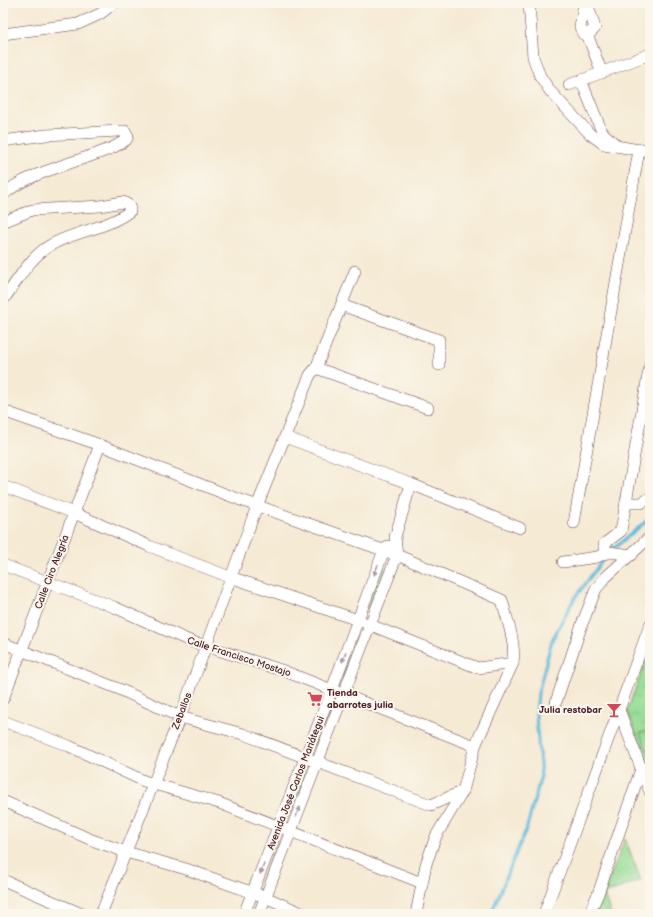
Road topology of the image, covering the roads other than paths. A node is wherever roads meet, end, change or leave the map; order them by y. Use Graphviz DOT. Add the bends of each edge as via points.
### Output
graph roads {
  1 [pos="114,3"];
  2 [pos="529,3"];
  3 [pos="584,3"];
  4 [pos="587,3"];
  5 [pos="3,34"];
  6 [pos="587,34"];
  7 [pos="650,54"];
  8 [pos="602,72"];
  9 [pos="580,80"];
  10 [pos="569,85"];
  11 [pos="3,141"];
  12 [pos="618,147"];
  13 [pos="650,148"];
  14 [pos="639,150"];
  15 [pos="3,195"];
  16 [pos="3,222"];
  17 [pos="354,271"];
  18 [pos="3,300"];
  19 [pos="341,305"];
  20 [pos="650,364"];
  21 [pos="439,365"];
  22 [pos="316,368"];
  23 [pos="428,408"];
  24 [pos="3,411"];
  25 [pos="285,437"];
  26 [pos="100,445"];
  27 [pos="411,484"];
  28 [pos="3,486"];
  29 [pos="650,498"];
  30 [pos="626,503"];
  31 [pos="257,506"];
  32 [pos="74,513"];
  33 [pos="574,523"];
  34 [pos="520,528"];
  35 [pos="395,537"];
  36 [pos="650,537"];
  37 [pos="384,550"];
  38 [pos="609,552"];
  39 [pos="632,554"];
  40 [pos="397,555"];
  41 [pos="563,562"];
  42 [pos="3,565"];
  43 [pos="230,577"];
  44 [pos="49,582"];
  45 [pos="358,620"];
  46 [pos="369,625"];
  47 [pos="650,626"];
  48 [pos="3,643"];
  49 [pos="206,647"];
  50 [pos="21,650"];
  51 [pos="513,662"];
  52 [pos="332,689"];
  53 [pos="343,693"];
  54 [pos="3,699"];
  55 [pos="556,702"];
  56 [pos="618,710"];
  57 [pos="180,717"];
  58 [pos="3,721"];
  59 [pos="475,746"];
  60 [pos="306,757"];
  61 [pos="317,762"];
  62 [pos="641,769"];
  63 [pos="153,784"];
  64 [pos="463,791"];
  65 [pos="650,792"];
  66 [pos="3,800"];
  67 [pos="280,825"];
  68 [pos="290,830"];
  69 [pos="126,852"];
  70 [pos="3,880"];
  71 [pos="422,883"];
  72 [pos="252,894"];
  73 [pos="265,897"];
  74 [pos="82,914"];
  75 [pos="101,914"];
  76 [pos="244,914"];
  77 [pos="259,914"];
  78 [pos="304,914"];
  79 [pos="416,914"];
  80 [pos="544,914"];
  81 [pos="589,914"];
  1 -- 5 [label="street" via="100,14 78,24"];
  2 -- 12 [label="street" via="532,57 540,76 563,107 590,134 604,144"];
  3 -- 6 [label="street" via="580,27 581,33"];
  4 -- 6 [label="street" via="595,28"];
  6 -- 8 [label="street"];
  7 -- 8 [label="street"];
  8 -- 9 [label="street"];
  9 -- 10 [label="street"];
  9 -- 12 [label="street" via="602,132"];
  11 -- 15 [label="street" via="119,130 125,131 128,136 114,147 27,179"];
  12 -- 14 [label="street"];
  13 -- 14 [label="street"];
  14 -- 33 [label="street"];
  16 -- 18 [label="street" via="23,213 43,209 123,202 130,206 130,211 104,224 47,247 32,261"];
  17 -- 19 [label="street, Zeballos"];
  19 -- 21 [label="street" via="440,340"];
  19 -- 22 [label="street, Zeballos"];
  20 -- 30 [label="street"];
  22 -- 23 [label="street"];
  22 -- 25 [label="street, Zeballos" via="310,375"];
  24 -- 26 [label="street"];
  25 -- 27 [label="street"];
  25 -- 31 [label="street, Zeballos"];
  26 -- 31 [label="street"];
  26 -- 32 [label="street, Calle Ciro Alegría"];
  27 -- 34 [label="street"];
  27 -- 35 [label="street"];
  28 -- 32 [label="street"];
  29 -- 30 [label="street" via="641,503"];
  30 -- 38 [label="street" via="621,531 604,544 604,549"];
  31 -- 37 [label="street"];
  31 -- 43 [label="street, Zeballos"];
  32 -- 43 [label="street" via="149,546"];
  32 -- 44 [label="street, Calle Ciro Alegría"];
  35 -- 37 [label="street, Avenida José Carlos Mariátegui"];
  35 -- 40 [label="street, Avenida José Carlos Mariátegui"];
  36 -- 39 [label="street"];
  37 -- 40 [label="street"];
  37 -- 45 [label="street, Avenida José Carlos Mariátegui, one-way"];
  38 -- 39 [label="street"];
  38 -- 41 [label="street" via="597,557"];
  39 -- 55 [label="street" via="596,589"];
  40 -- 46 [label="street, Avenida José Carlos Mariátegui"];
  40 -- 51 [label="street" via="502,600 511,635"];
  42 -- 44 [label="street, Calle Francisco Mostajo"];
  43 -- 45 [label="street"];
  43 -- 49 [label="street, Zeballos"];
  44 -- 49 [label="street, Calle Francisco Mostajo"];
  44 -- 50 [label="street, Calle Ciro Alegría"];
  45 -- 46 [label="street"];
  45 -- 52 [label="street, Avenida José Carlos Mariátegui, one-way"];
  46 -- 51 [label="street" via="478,668"];
  46 -- 53 [label="street, Avenida José Carlos Mariátegui"];
  47 -- 56 [label="street"];
  48 -- 50 [label="street"];
  49 -- 52 [label="street, Calle Francisco Mostajo"];
  49 -- 57 [label="street, Zeballos"];
  50 -- 54 [label="street, Calle Ciro Alegría"];
  50 -- 57 [label="street"];
  51 -- 59 [label="street"];
  52 -- 53 [label="street, Calle Francisco Mostajo"];
  52 -- 60 [label="street, Avenida José Carlos Mariátegui"];
  53 -- 59 [label="street, Calle Francisco Mostajo"];
  53 -- 61 [label="street, Avenida José Carlos Mariátegui"];
  56 -- 62 [label="street"];
  56 -- 80 [label="street"];
  57 -- 60 [label="street" via="243,734"];
  57 -- 63 [label="street, Zeballos"];
  58 -- 63 [label="street" via="69,746"];
  59 -- 64 [label="street"];
  60 -- 61 [label="street"];
  60 -- 67 [label="street, Avenida José Carlos Mariátegui"];
  61 -- 64 [label="street" via="431,805"];
  68 -- 61 [label="street, Avenida José Carlos Mariátegui, one-way"];
  62 -- 65 [label="street"];
  62 -- 81 [label="street"];
  63 -- 67 [label="street" via="219,803"];
  63 -- 69 [label="street, Zeballos"];
  64 -- 71 [label="street" via="436,836"];
  66 -- 69 [label="street" via="92,840"];
  67 -- 68 [label="street"];
  67 -- 72 [label="street, Avenida José Carlos Mariátegui, one-way"];
  68 -- 71 [label="street"];
  68 -- 73 [label="street, Avenida José Carlos Mariátegui"];
  69 -- 72 [label="street" via="186,869"];
  69 -- 75 [label="street, Zeballos"];
  70 -- 74 [label="street"];
  71 -- 79 [label="street"];
  72 -- 73 [label="street"];
  72 -- 76 [label="street, Avenida José Carlos Mariátegui"];
  73 -- 77 [label="street, Avenida José Carlos Mariátegui"];
  73 -- 78 [label="street"];
}
